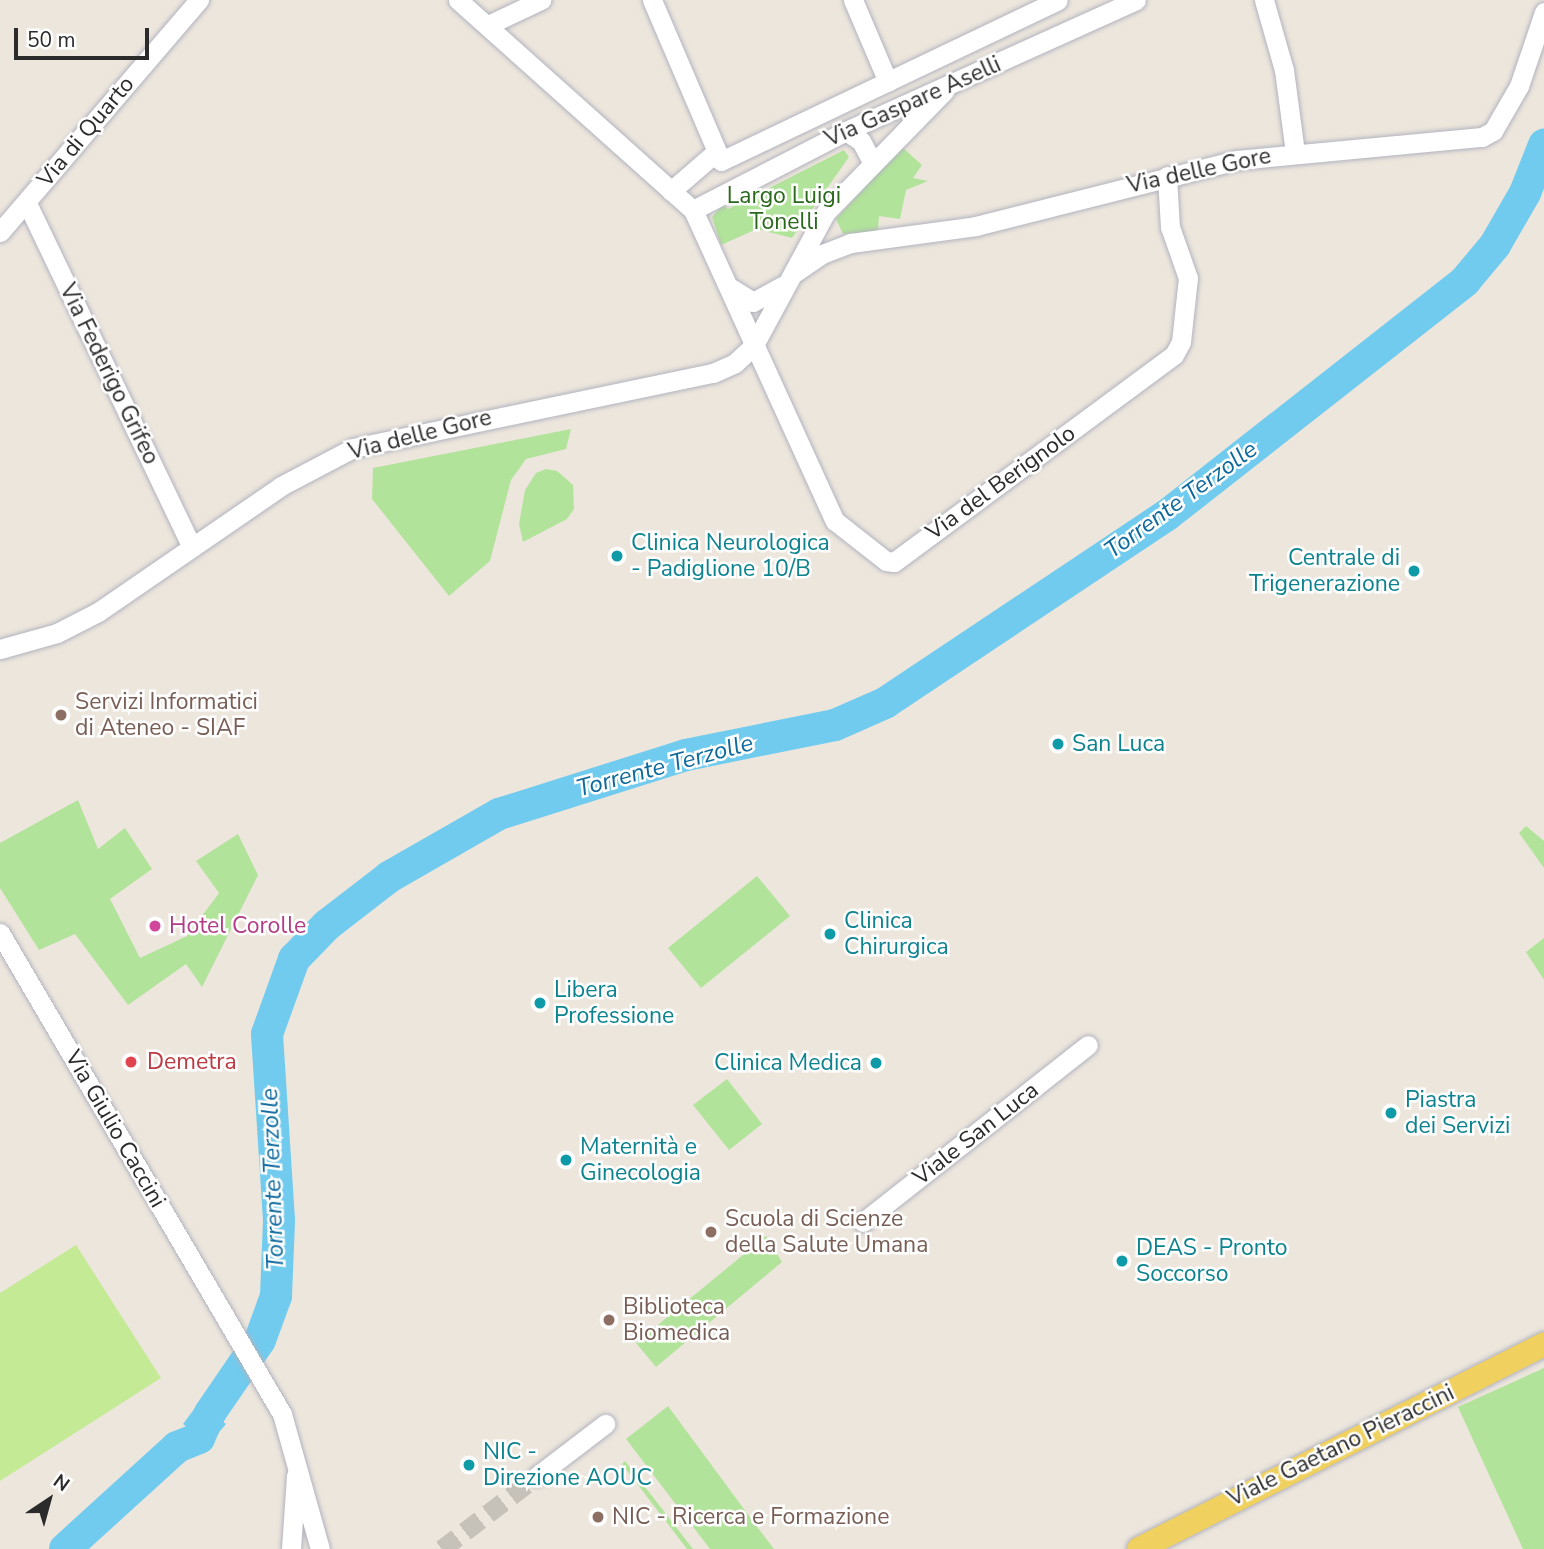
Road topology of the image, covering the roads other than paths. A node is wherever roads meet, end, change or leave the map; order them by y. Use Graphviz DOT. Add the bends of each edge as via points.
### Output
graph roads {
  1 [pos="199,0"];
  2 [pos="458,0"];
  3 [pos="541,0"];
  4 [pos="853,0"];
  5 [pos="1056,0"];
  6 [pos="1136,0"];
  7 [pos="1264,0"];
  8 [pos="657,2"];
  9 [pos="1544,12"];
  10 [pos="488,26"];
  11 [pos="888,82"];
  12 [pos="944,90"];
  13 [pos="845,131"];
  14 [pos="716,152"];
  15 [pos="1295,152"];
  16 [pos="872,162"];
  17 [pos="1167,176"];
  18 [pos="671,191"];
  19 [pos="27,203"];
  20 [pos="693,210"];
  21 [pos="0,232"];
  22 [pos="788,278"];
  23 [pos="732,291"];
  24 [pos="754,345"];
  25 [pos="191,545"];
  26 [pos="0,649"];
  27 [pos="0,933"];
  28 [pos="1088,1045"];
  29 [pos="863,1222"];
  30 [pos="1544,1344"];
  31 [pos="605,1424"];
  32 [pos="297,1470"];
  33 [pos="537,1476"];
  34 [pos="291,1549"];
  35 [pos="320,1549"];
  36 [pos="1139,1549"];
  1 -- 19 [label="street, Via di Quarto"];
  2 -- 10 [label="street"];
  3 -- 10 [label="street"];
  4 -- 11 [label="street"];
  5 -- 11 [label="street"];
  6 -- 12 [label="street, Via Gaspare Aselli"];
  7 -- 15 [label="street" via="1284,70"];
  8 -- 14 [label="street"];
  9 -- 15 [label="street, Via delle Gore" via="1519,86 1493,131 1482,137"];
  10 -- 18 [label="street"];
  11 -- 14 [label="street" via="721,161"];
  12 -- 13 [label="street, Via Gaspare Aselli"];
  12 -- 16 [label="street"];
  13 -- 16 [label="street" via="861,141"];
  13 -- 20 [label="street, Via Gaspare Aselli"];
  14 -- 18 [label="street"];
  15 -- 17 [label="street, Via delle Gore"];
  16 -- 22 [label="street" via="825,212"];
  17 -- 22 [label="street, Via delle Gore" via="976,226 852,243 822,254"];
  17 -- 24 [label="street, Via del Berignolo" via="1170,227 1188,278 1181,342 1174,355 894,562 886,562 835,521"];
  18 -- 20 [label="street"];
  19 -- 21 [label="street, Via di Quarto"];
  19 -- 25 [label="street, Via Federigo Grifeo"];
  20 -- 23 [label="street"];
  22 -- 23 [label="street" via="774,294 753,302"];
  22 -- 24 [label="street, Via delle Gore"];
  23 -- 24 [label="street"];
  24 -- 25 [label="street, Via delle Gore" via="735,363 713,373 360,445 281,486"];
  25 -- 26 [label="street, Via delle Gore" via="98,612 58,633"];
  27 -- 32 [label="street, Via Giulio Caccini" via="282,1414"];
  28 -- 29 [label="street, Viale San Luca"];
  30 -- 36 [label="main road, Viale Gaetano Pieraccini"];
  31 -- 33 [label="street"];
  32 -- 34 [label="street"];
  32 -- 35 [label="street, Via Giulio Caccini"];
}
